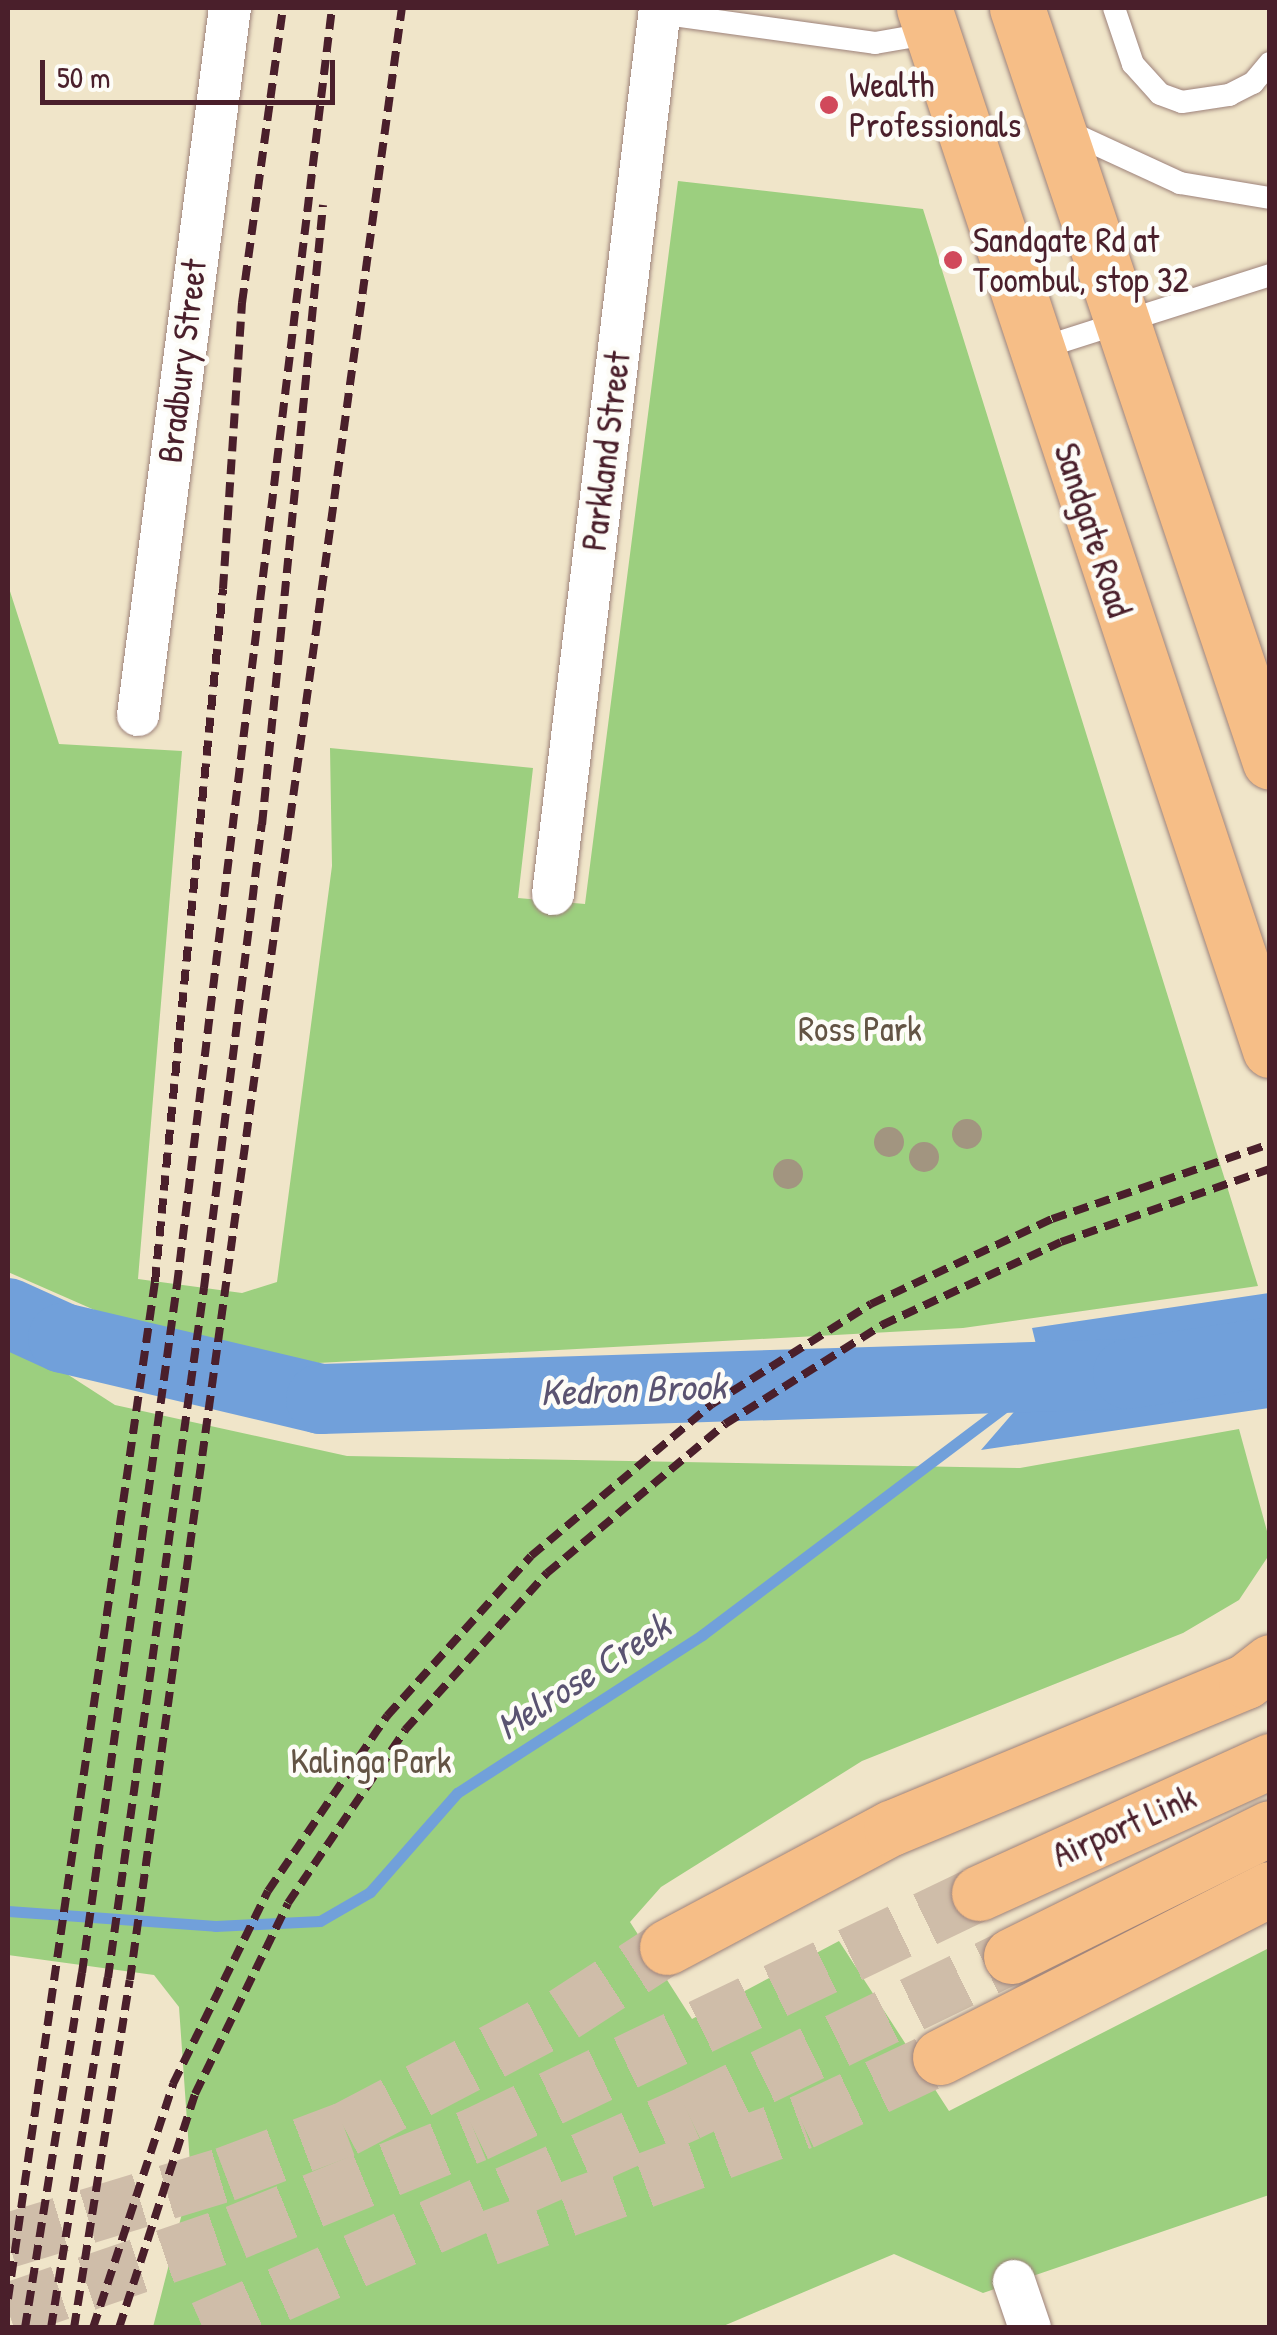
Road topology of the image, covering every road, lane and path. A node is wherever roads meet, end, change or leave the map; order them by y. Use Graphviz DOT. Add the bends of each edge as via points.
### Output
graph roads {
  1 [pos="230,8"];
  2 [pos="1017,8"];
  3 [pos="1114,8"];
  4 [pos="659,10"];
  5 [pos="928,20"];
  6 [pos="1270,63"];
  7 [pos="1056,125"];
  8 [pos="1270,198"];
  9 [pos="1270,274"];
  10 [pos="1121,325"];
  11 [pos="1034,350"];
  12 [pos="138,715"];
  13 [pos="1270,762"];
  14 [pos="553,894"];
  15 [pos="1270,1050"];
  16 [pos="1262,1677"];
  17 [pos="1270,1761"];
  18 [pos="1270,1828"];
  19 [pos="1270,1889"];
  20 [pos="979,1893"];
  21 [pos="667,1947"];
  22 [pos="1010,1956"];
  23 [pos="940,2057"];
  24 [pos="1014,2281"];
  25 [pos="1030,2328"];
  1 -- 12 [label="street, Bradbury Street"];
  2 -- 7 [label="highway"];
  3 -- 6 [label="lane" via="1144,79 1182,102 1229,95 1253,83"];
  4 -- 5 [label="lane" via="875,43"];
  4 -- 14 [label="street, Parkland Street"];
  5 -- 11 [label="highway, Sandgate Road"];
  7 -- 8 [label="lane" via="1180,183"];
  7 -- 10 [label="highway"];
  9 -- 10 [label="lane"];
  10 -- 11 [label="lane"];
  10 -- 13 [label="highway"];
  11 -- 15 [label="highway, Sandgate Road"];
  16 -- 21 [label="highway" via="956,1798"];
  17 -- 20 [label="highway, Airport Link"];
  18 -- 22 [label="highway, Airport Link"];
  19 -- 23 [label="highway"];
  24 -- 25 [label="street"];
}
